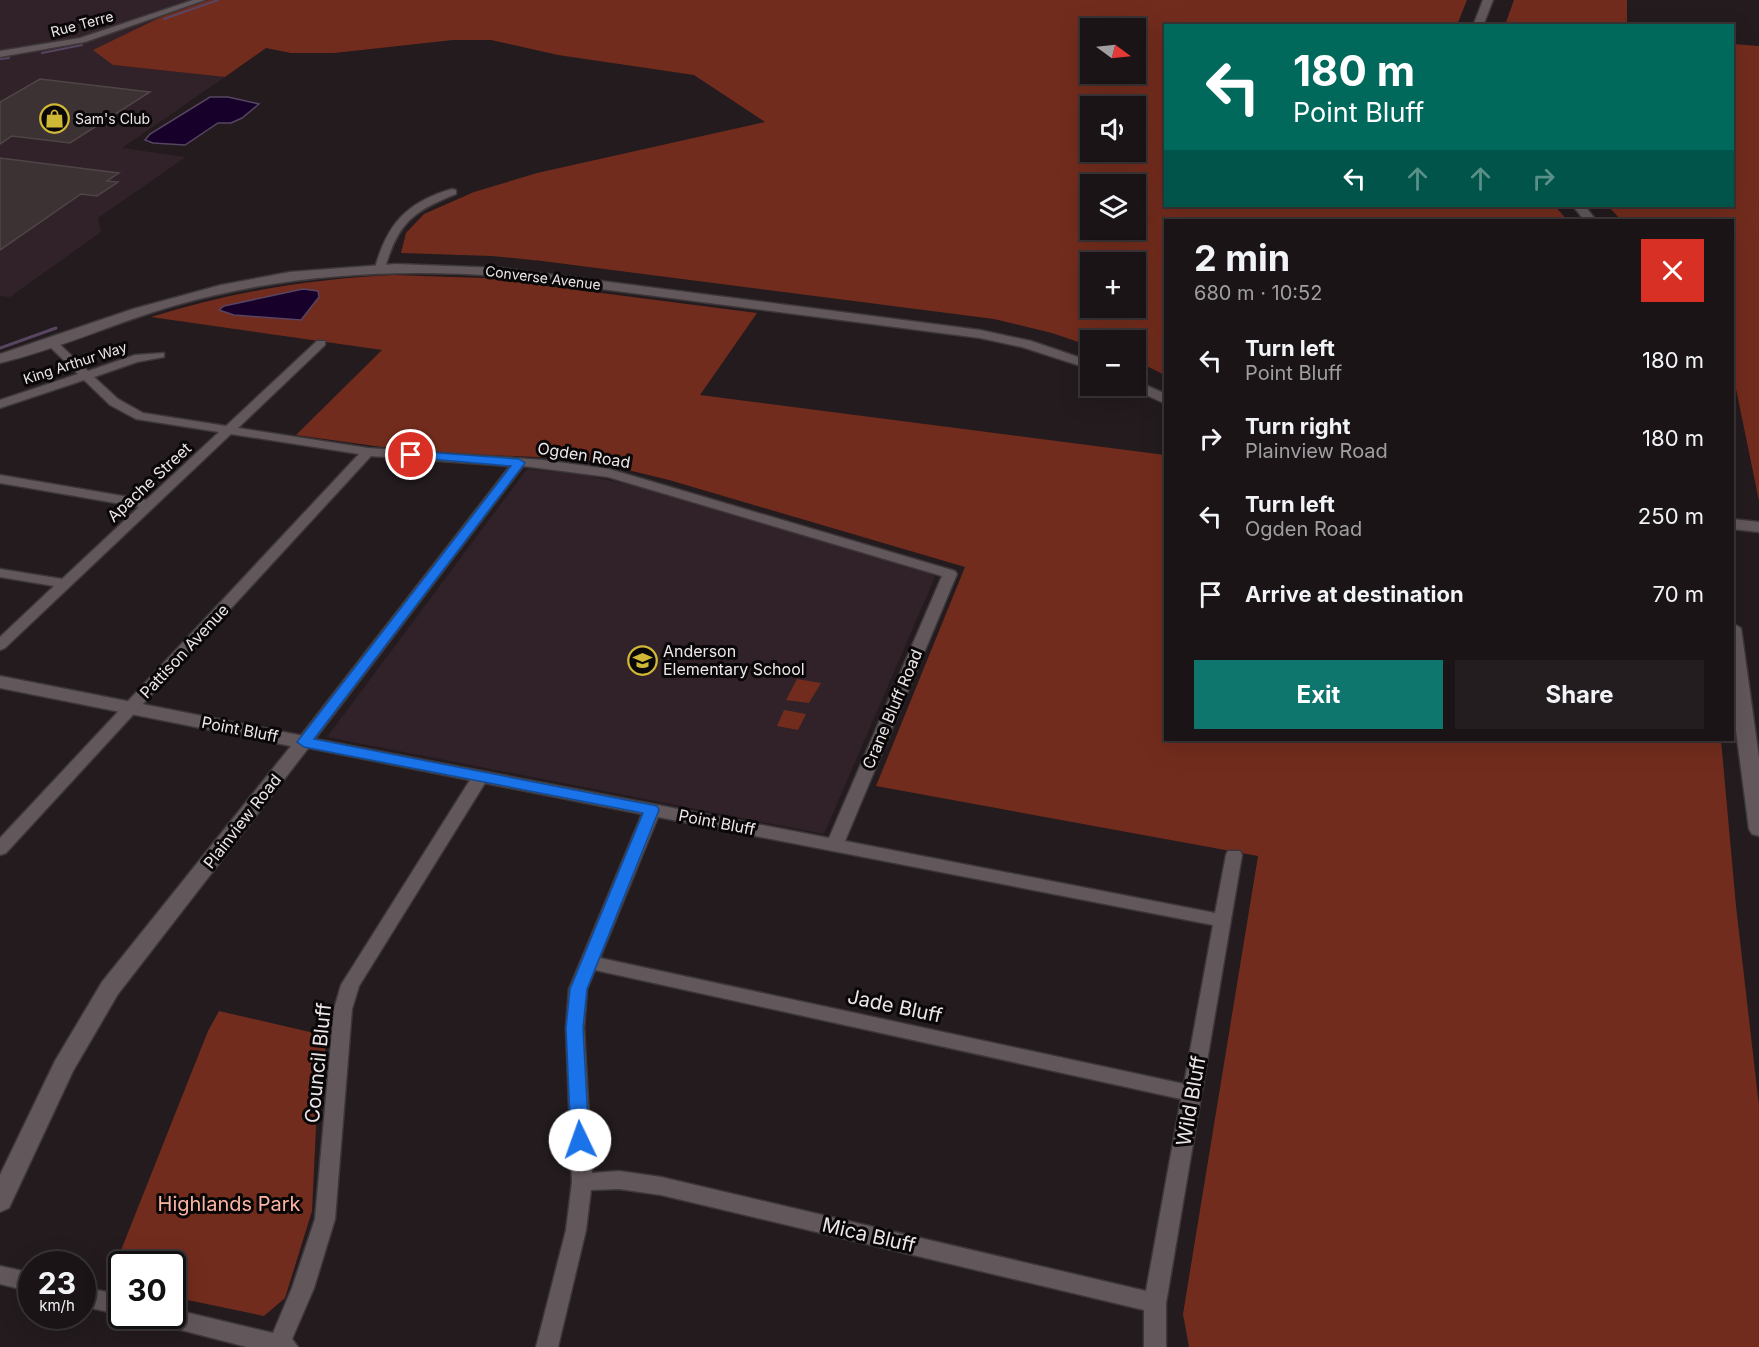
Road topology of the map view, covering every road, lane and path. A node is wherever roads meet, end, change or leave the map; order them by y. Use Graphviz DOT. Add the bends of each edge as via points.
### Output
graph roads {
  1 [pos="201,0"];
  2 [pos="1488,0"];
  3 [pos="153,17"];
  4 [pos="1479,24"];
  5 [pos="0,54"];
  6 [pos="0,63"];
  7 [pos="452,192"];
  8 [pos="1580,207"];
  9 [pos="1589,219"];
  10 [pos="380,268"];
  11 [pos="51,342"];
  12 [pos="321,343"];
  13 [pos="160,355"];
  14 [pos="0,359"];
  15 [pos="1080,362"];
  16 [pos="84,376"];
  17 [pos="1146,390"];
  18 [pos="1164,399"];
  19 [pos="0,404"];
  20 [pos="228,430"];
  21 [pos="368,452"];
  22 [pos="519,463"];
  23 [pos="0,479"];
  24 [pos="150,505"];
  25 [pos="1734,524"];
  26 [pos="1758,527"];
  27 [pos="0,573"];
  28 [pos="950,574"];
  29 [pos="64,584"];
  30 [pos="1734,643"];
  31 [pos="0,645"];
  32 [pos="0,682"];
  33 [pos="131,708"];
  34 [pos="304,742"];
  35 [pos="480,777"];
  36 [pos="652,810"];
  37 [pos="1759,829"];
  38 [pos="835,845"];
  39 [pos="0,849"];
  40 [pos="1234,855"];
  41 [pos="1223,921"];
  42 [pos="588,962"];
  43 [pos="1192,1094"];
  44 [pos="582,1182"];
  45 [pos="0,1201"];
  46 [pos="0,1275"];
  47 [pos="18,1280"];
  48 [pos="1155,1304"];
  49 [pos="186,1322"];
  50 [pos="282,1346"];
  51 [pos="547,1347"];
  52 [pos="1155,1347"];
  1 -- 3 [label="street"];
  2 -- 4 [label="main road"];
  3 -- 5 [label="street, Rue Terre" via="82,40"];
  3 -- 6 [label="street, Rue Terre" via="90,47"];
  7 -- 10 [label="street" via="402,219 386,241"];
  8 -- 9 [label="main road"];
  10 -- 11 [label="main road, Converse Avenue" via="294,275 223,288"];
  10 -- 15 [label="main road, Converse Avenue" via="501,272 980,334"];
  11 -- 14 [label="main road, Converse Avenue"];
  11 -- 16 [label="street, Ogden Road"];
  12 -- 20 [label="street, Apache Street"];
  13 -- 16 [label="street, King Arthur Way"];
  16 -- 19 [label="street, King Arthur Way"];
  16 -- 20 [label="street, Ogden Road" via="127,411"];
  17 -- 18 [label="main road"];
  20 -- 21 [label="street, Ogden Road"];
  20 -- 24 [label="street, Apache Street"];
  21 -- 22 [label="street, Ogden Road"];
  21 -- 33 [label="street, Pattison Avenue"];
  22 -- 28 [label="street, Ogden Road" via="580,468 635,480"];
  22 -- 34 [label="street, Plainview Road"];
  23 -- 24 [label="street"];
  24 -- 29 [label="street, Apache Street"];
  25 -- 26 [label="main road"];
  27 -- 29 [label="street"];
  28 -- 38 [label="street, Crane Bluff Road"];
  29 -- 31 [label="street, Apache Street"];
  30 -- 37 [label="main road"];
  32 -- 33 [label="main road, Point Bluff"];
  33 -- 34 [label="main road, Point Bluff"];
  33 -- 39 [label="street, Pattison Avenue"];
  34 -- 35 [label="street, Point Bluff"];
  34 -- 45 [label="main road, Plainview Road" via="98,1007 63,1067"];
  35 -- 36 [label="street, Point Bluff"];
  35 -- 50 [label="street, Council Bluff" via="350,986 343,1009 325,1219"];
  36 -- 38 [label="street, Point Bluff"];
  36 -- 42 [label="street"];
  38 -- 41 [label="street, Point Bluff"];
  40 -- 41 [label="street, Wild Bluff"];
  41 -- 43 [label="street, Wild Bluff"];
  42 -- 43 [label="street, Jade Bluff"];
  42 -- 44 [label="street" via="579,989 575,1028"];
  43 -- 48 [label="street, Wild Bluff"];
  44 -- 48 [label="street, Mica Bluff" via="619,1180 661,1186"];
  44 -- 51 [label="street" via="576,1230"];
  46 -- 47 [label="street"];
  48 -- 52 [label="street, Wild Bluff"];
  49 -- 50 [label="street"];
}
